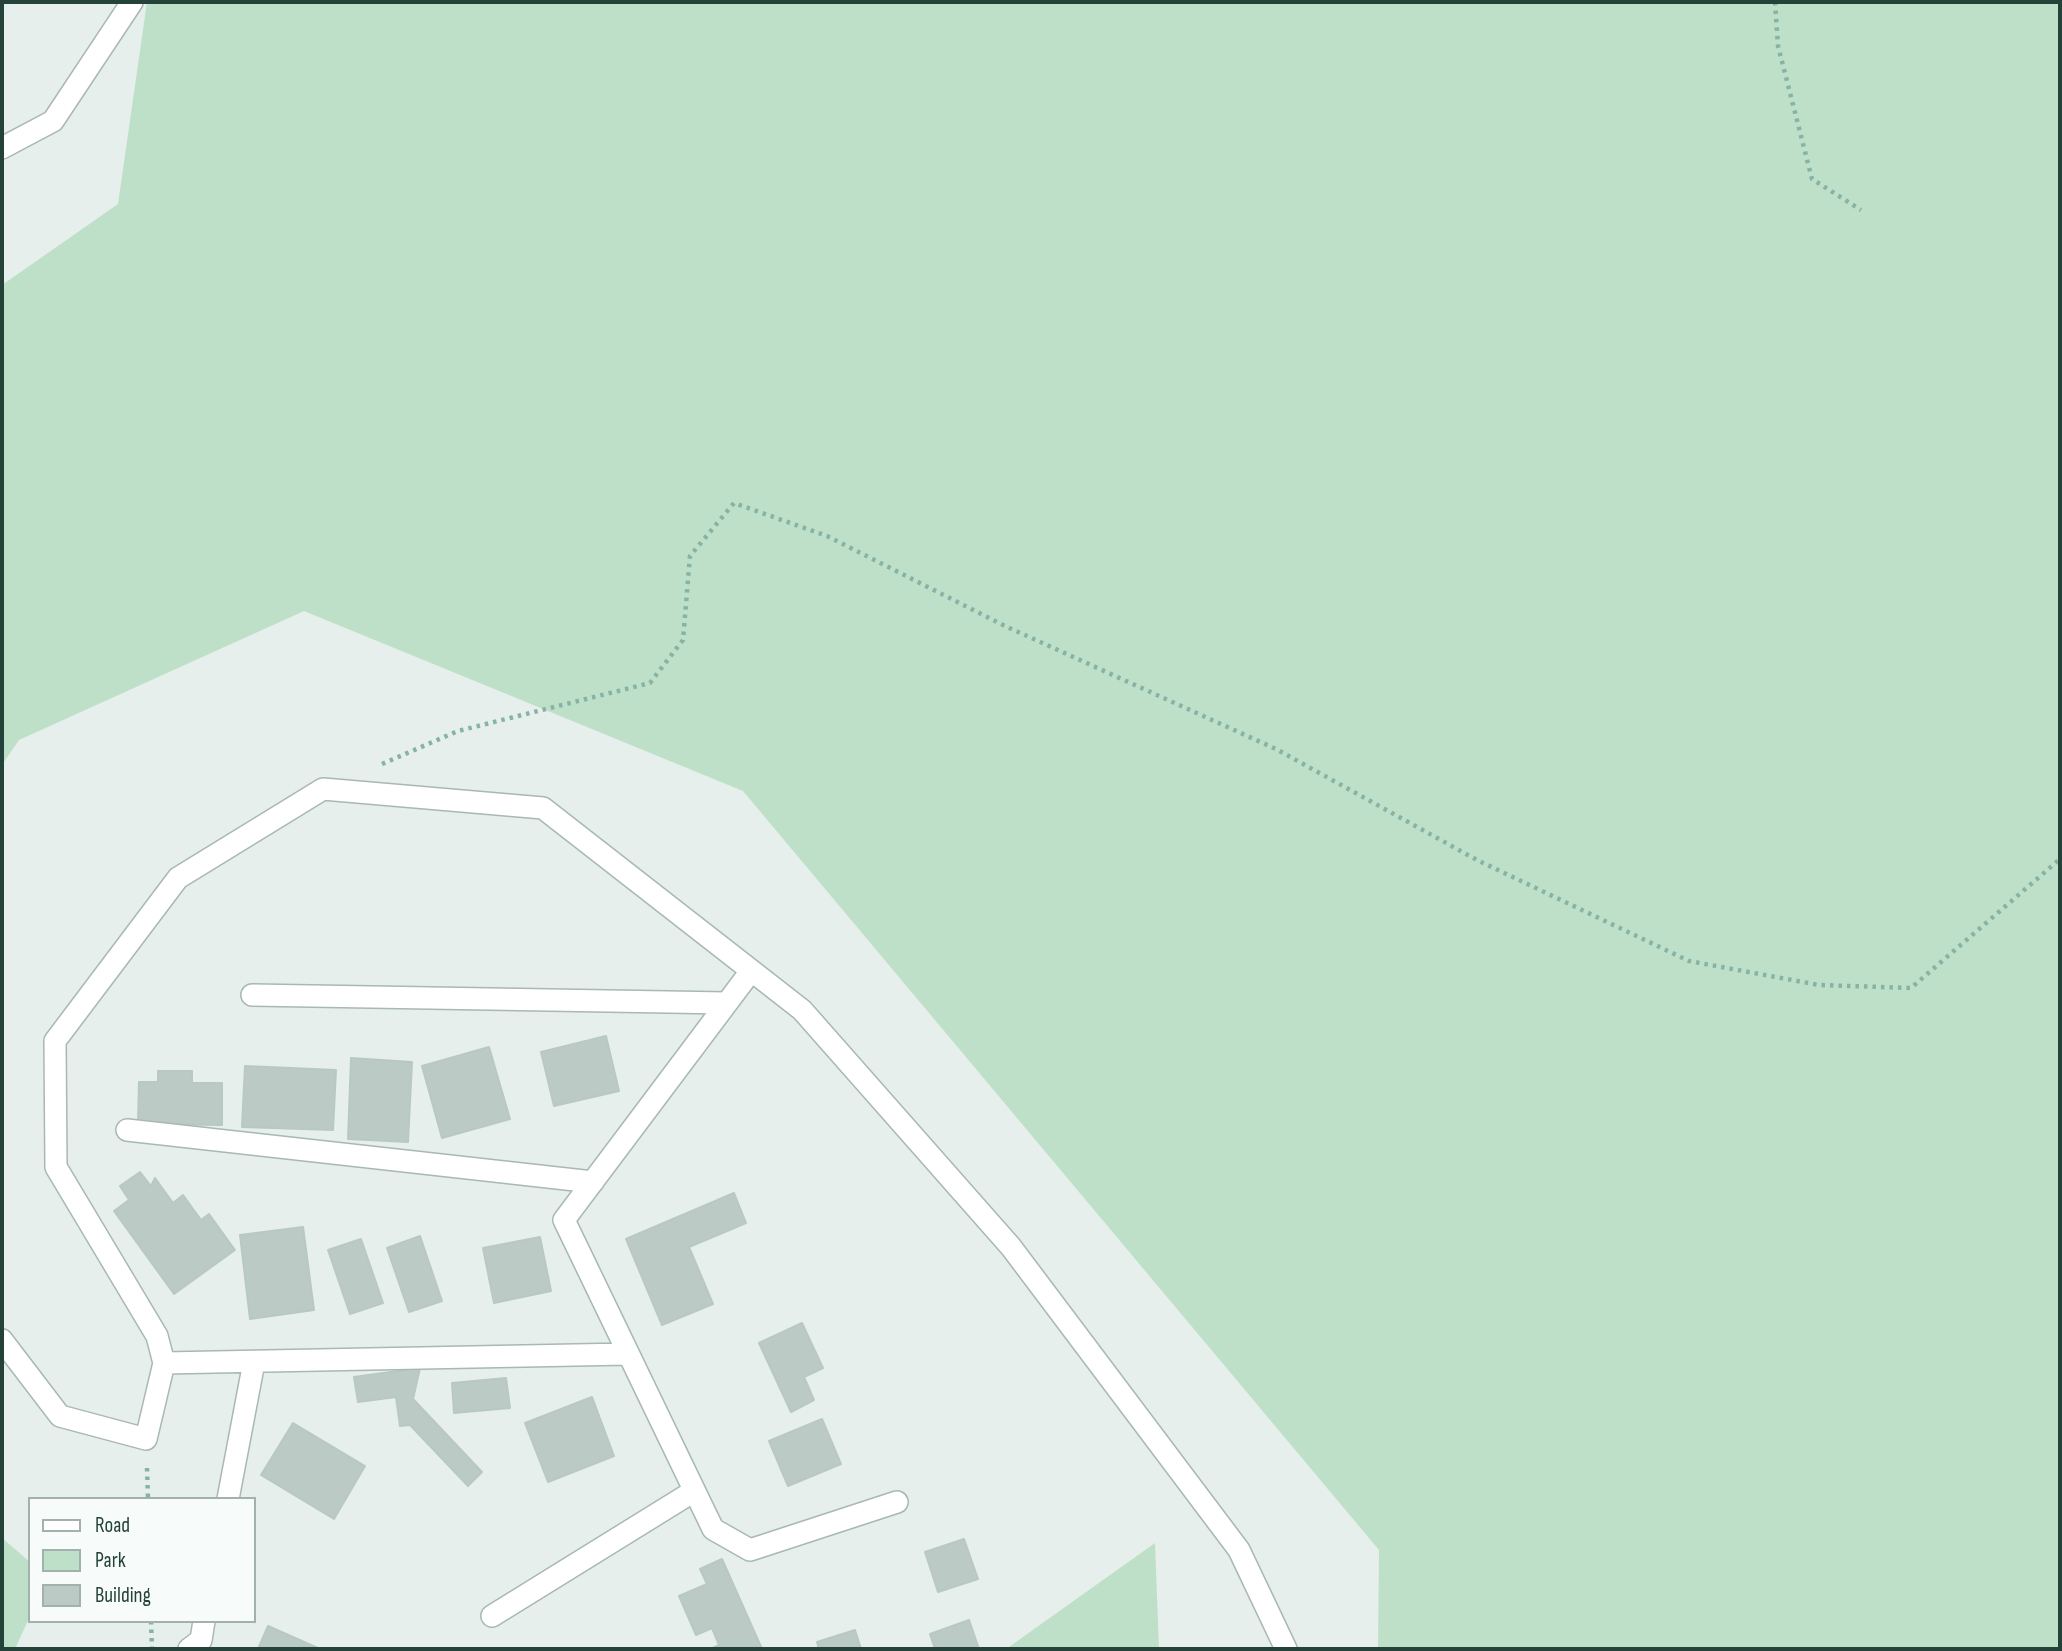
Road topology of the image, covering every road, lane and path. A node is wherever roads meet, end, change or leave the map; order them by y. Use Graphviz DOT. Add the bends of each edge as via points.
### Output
graph roads {
  1 [pos="132,2"];
  2 [pos="1775,2"];
  3 [pos="2,148"];
  4 [pos="1861,210"];
  5 [pos="372,768"];
  6 [pos="2060,859"];
  7 [pos="751,971"];
  8 [pos="252,995"];
  9 [pos="727,1003"];
  10 [pos="127,1130"];
  11 [pos="593,1182"];
  12 [pos="2,1340"];
  13 [pos="627,1354"];
  14 [pos="254,1362"];
  15 [pos="163,1363"];
  16 [pos="694,1491"];
  17 [pos="228,1497"];
  18 [pos="897,1502"];
  19 [pos="492,1616"];
  20 [pos="151,1623"];
  21 [pos="204,1623"];
  22 [pos="152,1649"];
  23 [pos="189,1649"];
  24 [pos="1286,1649"];
  1 -- 3 [label="street" via="53,121"];
  2 -- 4 [label="path" via="1778,46 1812,179"];
  5 -- 6 [label="path" via="458,731 650,683 683,640 690,556 734,503 827,536 1005,626 1276,749 1477,860 1689,961 1819,985 1911,988"];
  7 -- 9 [label="street"];
  7 -- 15 [label="street" via="543,808 323,789 178,878 55,1041 56,1167 157,1336"];
  7 -- 24 [label="street" via="802,1010 1011,1247 1239,1550"];
  8 -- 9 [label="street"];
  9 -- 11 [label="street"];
  10 -- 11 [label="street"];
  11 -- 13 [label="street" via="564,1220"];
  12 -- 15 [label="street" via="60,1416 146,1439"];
  13 -- 14 [label="street"];
  13 -- 16 [label="street"];
  14 -- 15 [label="street"];
  14 -- 17 [label="street"];
  16 -- 18 [label="street" via="713,1529 750,1550"];
  16 -- 19 [label="street"];
  20 -- 22 [label="path"];
  21 -- 23 [label="street" via="201,1640"];
}
